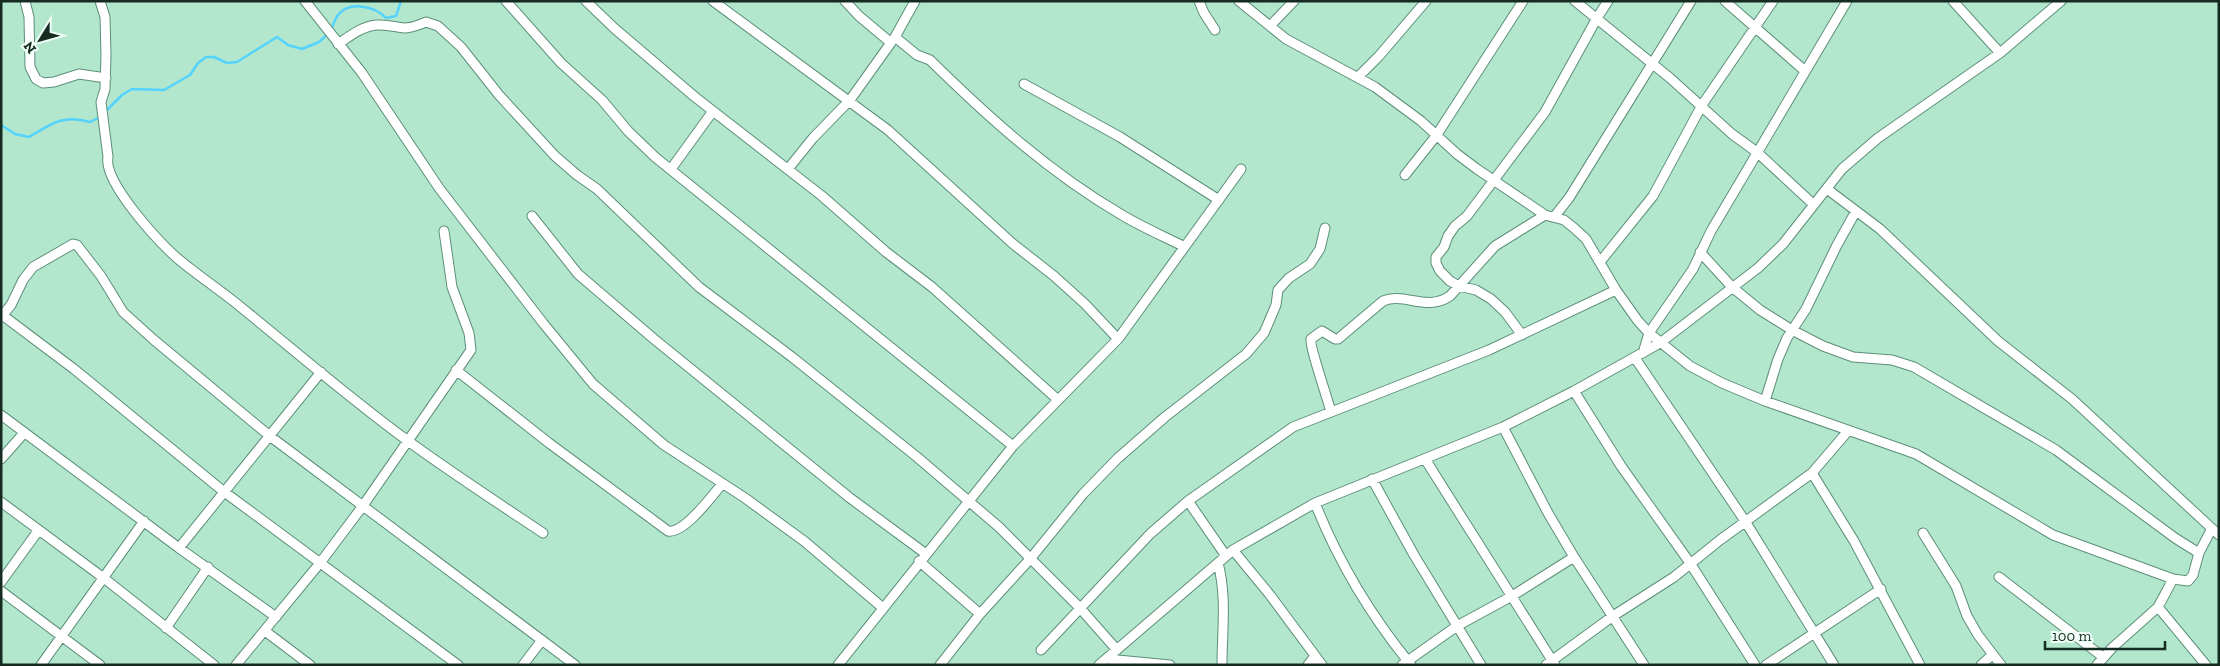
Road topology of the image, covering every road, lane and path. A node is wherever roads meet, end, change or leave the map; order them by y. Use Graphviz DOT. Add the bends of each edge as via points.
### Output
graph roads {
  1 [pos="25,1"];
  2 [pos="100,1"];
  3 [pos="305,1"];
  4 [pos="506,1"];
  5 [pos="586,1"];
  6 [pos="713,1"];
  7 [pos="845,1"];
  8 [pos="915,1"];
  9 [pos="1199,1"];
  10 [pos="1239,1"];
  11 [pos="1294,1"];
  12 [pos="1426,1"];
  13 [pos="1523,1"];
  14 [pos="1575,1"];
  15 [pos="1608,1"];
  16 [pos="1691,1"];
  17 [pos="1725,1"];
  18 [pos="1773,1"];
  19 [pos="1847,1"];
  20 [pos="1953,1"];
  21 [pos="2061,1"];
  22 [pos="1597,18"];
  23 [pos="1270,26"];
  24 [pos="1755,29"];
  25 [pos="1216,30"];
  26 [pos="892,39"];
  27 [pos="338,44"];
  28 [pos="2000,53"];
  29 [pos="1651,64"];
  30 [pos="1805,71"];
  31 [pos="1358,77"];
  32 [pos="106,78"];
  33 [pos="1024,84"];
  34 [pos="850,100"];
  35 [pos="1702,106"];
  36 [pos="713,111"];
  37 [pos="1436,136"];
  38 [pos="1758,153"];
  39 [pos="1241,168"];
  40 [pos="671,169"];
  41 [pos="788,169"];
  42 [pos="1405,175"];
  43 [pos="1495,180"];
  44 [pos="1827,189"];
  45 [pos="1219,200"];
  46 [pos="1813,204"];
  47 [pos="1856,211"];
  48 [pos="1545,215"];
  49 [pos="532,216"];
  50 [pos="1554,217"];
  51 [pos="1325,228"];
  52 [pos="444,231"];
  53 [pos="1183,246"];
  54 [pos="1700,252"];
  55 [pos="1600,262"];
  56 [pos="1459,286"];
  57 [pos="1732,287"];
  58 [pos="1616,290"];
  59 [pos="2,316"];
  60 [pos="1792,330"];
  61 [pos="1649,333"];
  62 [pos="1522,335"];
  63 [pos="1118,339"];
  64 [pos="1660,343"];
  65 [pos="1639,355"];
  66 [pos="456,370"];
  67 [pos="321,372"];
  68 [pos="1574,391"];
  69 [pos="1057,399"];
  70 [pos="1765,400"];
  71 [pos="1331,412"];
  72 [pos="1,415"];
  73 [pos="1503,427"];
  74 [pos="1848,431"];
  75 [pos="24,433"];
  76 [pos="271,437"];
  77 [pos="408,441"];
  78 [pos="1013,446"];
  79 [pos="1425,459"];
  80 [pos="1,460"];
  81 [pos="1812,473"];
  82 [pos="1372,479"];
  83 [pos="722,484"];
  84 [pos="223,491"];
  85 [pos="1188,500"];
  86 [pos="967,501"];
  87 [pos="1,502"];
  88 [pos="1314,503"];
  89 [pos="362,507"];
  90 [pos="144,521"];
  91 [pos="1745,521"];
  92 [pos="38,531"];
  93 [pos="2215,532"];
  94 [pos="543,533"];
  95 [pos="1923,533"];
  96 [pos="179,548"];
  97 [pos="1230,553"];
  98 [pos="2199,553"];
  99 [pos="923,558"];
  100 [pos="1031,558"];
  101 [pos="1574,558"];
  102 [pos="320,563"];
  103 [pos="1218,563"];
  104 [pos="1690,563"];
  105 [pos="208,567"];
  106 [pos="1999,577"];
  107 [pos="105,579"];
  108 [pos="2173,579"];
  109 [pos="1,582"];
  110 [pos="1881,590"];
  111 [pos="1,591"];
  112 [pos="1512,596"];
  113 [pos="2158,607"];
  114 [pos="882,608"];
  115 [pos="1080,608"];
  116 [pos="980,614"];
  117 [pos="1613,616"];
  118 [pos="276,617"];
  119 [pos="1457,626"];
  120 [pos="166,628"];
  121 [pos="265,631"];
  122 [pos="1815,633"];
  123 [pos="63,636"];
  124 [pos="542,640"];
  125 [pos="1040,650"];
  126 [pos="1117,650"];
  127 [pos="1992,655"];
  128 [pos="1315,656"];
  129 [pos="2103,657"];
  130 [pos="1107,659"];
  131 [pos="1407,663"];
  132 [pos="1551,663"];
  133 [pos="41,665"];
  134 [pos="100,665"];
  135 [pos="214,665"];
  136 [pos="236,665"];
  137 [pos="310,665"];
  138 [pos="458,665"];
  139 [pos="523,665"];
  140 [pos="575,665"];
  141 [pos="838,665"];
  142 [pos="940,665"];
  143 [pos="1099,665"];
  144 [pos="1170,665"];
  145 [pos="1222,665"];
  146 [pos="1308,665"];
  147 [pos="1322,665"];
  148 [pos="1481,665"];
  149 [pos="1644,665"];
  150 [pos="1755,665"];
  151 [pos="1766,665"];
  152 [pos="1834,665"];
  153 [pos="1920,665"];
  154 [pos="1981,665"];
  155 [pos="2001,665"];
  156 [pos="2097,665"];
  157 [pos="2206,665"];
  1 -- 32 [label="street" via="29,17 30,67 36,79 43,83 54,82 79,74"];
  2 -- 32 [label="street" via="105,18"];
  3 -- 27 [label="street"];
  4 -- 40 [label="street" via="561,63"];
  5 -- 36 [label="street"];
  6 -- 34 [label="street"];
  7 -- 26 [label="street" via="859,16"];
  8 -- 26 [label="street"];
  9 -- 25 [label="street"];
  10 -- 23 [label="street"];
  11 -- 23 [label="street"];
  12 -- 31 [label="street"];
  13 -- 37 [label="street"];
  14 -- 22 [label="street"];
  15 -- 22 [label="street"];
  16 -- 29 [label="street"];
  17 -- 24 [label="street"];
  18 -- 24 [label="street"];
  19 -- 30 [label="street"];
  20 -- 28 [label="street"];
  21 -- 28 [label="street"];
  22 -- 29 [label="street"];
  22 -- 43 [label="street" via="1546,112"];
  23 -- 31 [label="street" via="1303,49"];
  24 -- 30 [label="street"];
  24 -- 35 [label="street"];
  26 -- 34 [label="street"];
  26 -- 53 [label="street" via="930,60 1000,126 1072,183 1123,216"];
  27 -- 83 [label="street" via="362,73 439,188 593,384 664,445"];
  27 -- 86 [label="street" via="363,28 378,25 401,30 426,22 438,26 461,47 499,95 555,156 597,189 699,287 816,376"];
  28 -- 44 [label="street" via="1878,138 1842,169"];
  29 -- 35 [label="street"];
  29 -- 50 [label="street"];
  30 -- 38 [label="street"];
  31 -- 37 [label="street" via="1389,97"];
  32 -- 67 [label="street" via="101,102 107,164 122,196 176,257"];
  33 -- 45 [label="street" via="1120,138"];
  34 -- 41 [label="street"];
  34 -- 63 [label="street" via="922,159 1012,243 1085,304"];
  35 -- 38 [label="street"];
  35 -- 55 [label="street" via="1652,196"];
  36 -- 40 [label="street"];
  36 -- 41 [label="street"];
  37 -- 42 [label="street"];
  37 -- 43 [label="street"];
  38 -- 46 [label="street"];
  38 -- 54 [label="street"];
  39 -- 45 [label="street"];
  40 -- 78 [label="street"];
  41 -- 69 [label="street" via="932,287"];
  43 -- 48 [label="street"];
  43 -- 56 [label="street" via="1455,226 1436,257 1440,271"];
  44 -- 46 [label="street"];
  44 -- 47 [label="street"];
  45 -- 53 [label="street"];
  46 -- 57 [label="street" via="1783,244"];
  47 -- 60 [label="street"];
  47 -- 93 [label="street" via="1880,229 1998,341 2072,399"];
  48 -- 50 [label="street"];
  48 -- 56 [label="street" via="1495,246"];
  49 -- 99 [label="street" via="578,274"];
  50 -- 55 [label="street" via="1564,220 1586,239"];
  51 -- 100 [label="street" via="1320,249 1310,264 1278,290 1276,305 1264,333 1246,354 1118,458 1083,494"];
  52 -- 66 [label="street" via="452,287 469,333 471,350"];
  53 -- 63 [label="street"];
  54 -- 57 [label="street"];
  54 -- 61 [label="street"];
  55 -- 58 [label="street"];
  56 -- 62 [label="street" via="1476,290 1491,299"];
  56 -- 71 [label="street" via="1450,296 1434,303 1390,298 1338,339 1322,331 1311,339"];
  57 -- 60 [label="street"];
  57 -- 64 [label="street"];
  58 -- 61 [label="street"];
  58 -- 62 [label="street"];
  59 -- 76 [label="street" via="33,267 73,244 77,245 123,312"];
  59 -- 84 [label="street" via="74,369"];
  60 -- 70 [label="street" via="1778,358"];
  60 -- 98 [label="street" via="1853,357 1892,360 1914,367 2056,450"];
  61 -- 64 [label="street"];
  61 -- 65 [label="street"];
  62 -- 71 [label="street"];
  63 -- 69 [label="street"];
  64 -- 65 [label="street"];
  64 -- 70 [label="street" via="1690,366"];
  65 -- 68 [label="street"];
  65 -- 91 [label="street"];
  66 -- 77 [label="street"];
  66 -- 83 [label="street" via="668,531 678,530 700,511"];
  67 -- 76 [label="street"];
  67 -- 77 [label="street"];
  68 -- 73 [label="street"];
  68 -- 104 [label="street" via="1621,466"];
  69 -- 78 [label="street"];
  70 -- 74 [label="street"];
  71 -- 85 [label="street" via="1293,427"];
  72 -- 75 [label="street"];
  73 -- 79 [label="street"];
  73 -- 101 [label="street"];
  74 -- 81 [label="street"];
  74 -- 108 [label="street" via="1916,454 2052,535"];
  75 -- 80 [label="street"];
  75 -- 90 [label="street"];
  76 -- 84 [label="street"];
  76 -- 89 [label="street"];
  77 -- 89 [label="street"];
  77 -- 94 [label="street"];
  78 -- 86 [label="street"];
  79 -- 82 [label="street"];
  79 -- 112 [label="street"];
  81 -- 91 [label="street"];
  81 -- 110 [label="street"];
  82 -- 88 [label="street"];
  82 -- 119 [label="street"];
  83 -- 114 [label="street" via="804,541"];
  84 -- 96 [label="street"];
  84 -- 102 [label="street"];
  85 -- 97 [label="street"];
  85 -- 115 [label="street" via="1150,534"];
  86 -- 99 [label="street"];
  86 -- 100 [label="street"];
  87 -- 92 [label="street"];
  88 -- 97 [label="street"];
  88 -- 131 [label="street" via="1343,564"];
  89 -- 102 [label="street"];
  89 -- 124 [label="street"];
  90 -- 96 [label="street"];
  90 -- 107 [label="street"];
  91 -- 104 [label="street"];
  91 -- 122 [label="street"];
  92 -- 107 [label="street"];
  92 -- 109 [label="street"];
  93 -- 98 [label="street"];
  95 -- 127 [label="street" via="1956,586 1978,636"];
  96 -- 105 [label="street"];
  97 -- 103 [label="street"];
  97 -- 128 [label="street" via="1270,595"];
  98 -- 108 [label="street" via="2188,581"];
  99 -- 114 [label="street"];
  99 -- 116 [label="street"];
  100 -- 115 [label="street"];
  100 -- 116 [label="street"];
  101 -- 112 [label="street"];
  101 -- 117 [label="street"];
  102 -- 118 [label="street"];
  102 -- 138 [label="street"];
  103 -- 126 [label="street"];
  103 -- 145 [label="street" via="1224,604"];
  104 -- 117 [label="street"];
  104 -- 150 [label="street"];
  105 -- 118 [label="street"];
  105 -- 120 [label="street"];
  106 -- 129 [label="street"];
  107 -- 120 [label="street"];
  107 -- 123 [label="street"];
  108 -- 113 [label="street"];
  110 -- 122 [label="street"];
  110 -- 153 [label="street"];
  111 -- 123 [label="street"];
  112 -- 119 [label="street"];
  112 -- 132 [label="street"];
  113 -- 129 [label="street"];
  113 -- 157 [label="street"];
  114 -- 141 [label="street"];
  115 -- 125 [label="street"];
  115 -- 126 [label="street"];
  116 -- 142 [label="street"];
  117 -- 132 [label="street"];
  117 -- 149 [label="street"];
  118 -- 121 [label="street"];
  119 -- 131 [label="street"];
  119 -- 148 [label="street"];
  120 -- 135 [label="street"];
  121 -- 136 [label="street"];
  121 -- 137 [label="street"];
  122 -- 151 [label="street"];
  122 -- 152 [label="street"];
  123 -- 133 [label="street"];
  123 -- 134 [label="street"];
  124 -- 139 [label="street"];
  124 -- 140 [label="street"];
  126 -- 130 [label="street"];
  127 -- 154 [label="street"];
  127 -- 155 [label="street"];
  128 -- 146 [label="street"];
  128 -- 147 [label="street"];
  129 -- 156 [label="street"];
  130 -- 143 [label="street"];
  130 -- 144 [label="street"];
}
